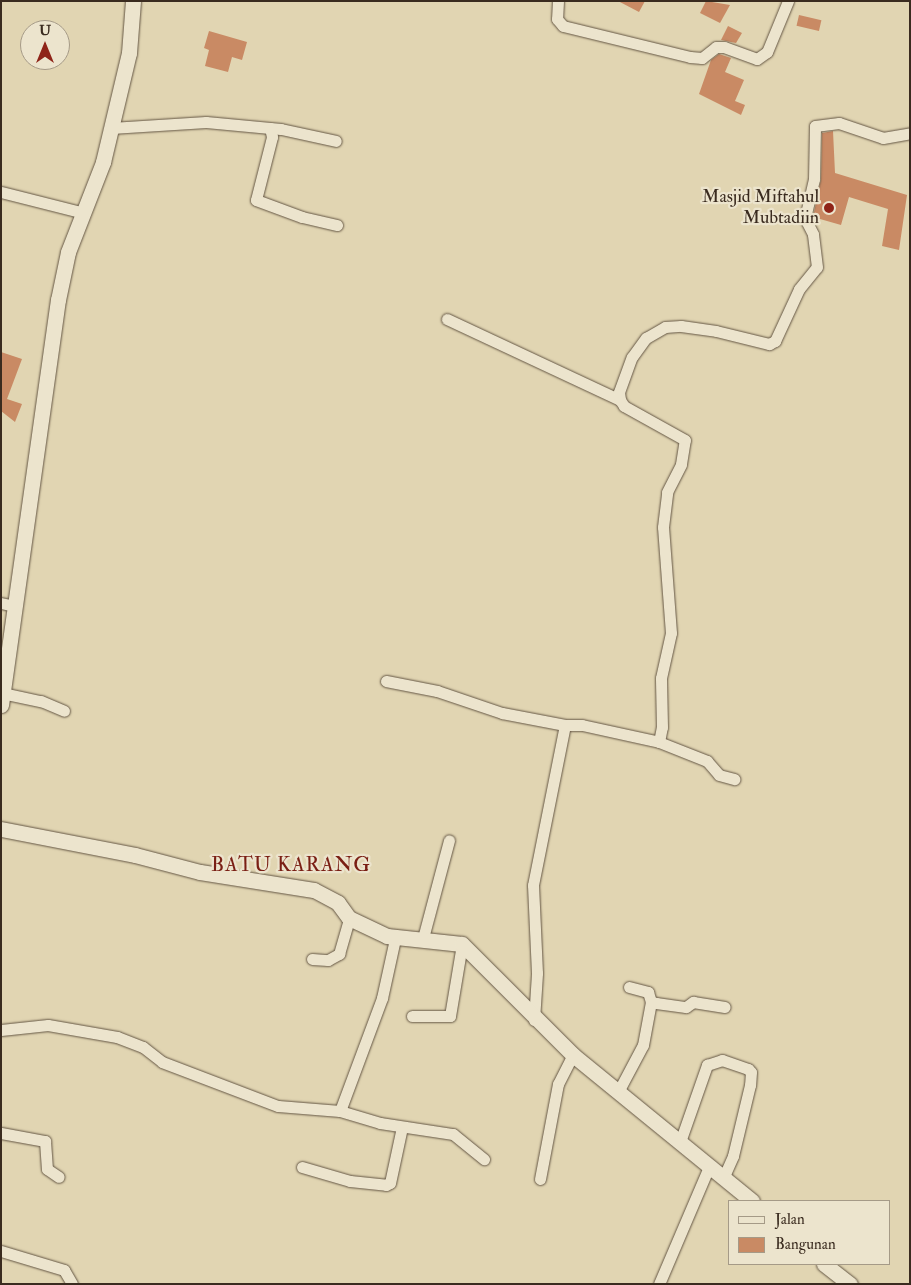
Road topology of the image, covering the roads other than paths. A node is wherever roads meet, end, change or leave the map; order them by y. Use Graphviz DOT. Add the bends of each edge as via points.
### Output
graph roads {
  1 [pos="133,1"];
  2 [pos="558,1"];
  3 [pos="788,1"];
  4 [pos="111,128"];
  5 [pos="270,128"];
  6 [pos="910,133"];
  7 [pos="336,141"];
  8 [pos="1,192"];
  9 [pos="84,212"];
  10 [pos="337,225"];
  11 [pos="447,319"];
  12 [pos="620,400"];
  13 [pos="8,604"];
  14 [pos="386,681"];
  15 [pos="2,699"];
  16 [pos="64,711"];
  17 [pos="565,725"];
  18 [pos="659,742"];
  19 [pos="734,779"];
  20 [pos="1,829"];
  21 [pos="449,840"];
  22 [pos="349,918"];
  23 [pos="423,938"];
  24 [pos="395,939"];
  25 [pos="462,944"];
  26 [pos="312,958"];
  27 [pos="629,987"];
  28 [pos="652,1002"];
  29 [pos="725,1007"];
  30 [pos="412,1016"];
  31 [pos="534,1020"];
  32 [pos="1,1030"];
  33 [pos="573,1056"];
  34 [pos="618,1092"];
  35 [pos="340,1110"];
  36 [pos="402,1127"];
  37 [pos="1,1133"];
  38 [pos="680,1142"];
  39 [pos="484,1158"];
  40 [pos="302,1167"];
  41 [pos="709,1167"];
  42 [pos="59,1177"];
  43 [pos="724,1178"];
  44 [pos="540,1179"];
  45 [pos="751,1200"];
  46 [pos="1,1251"];
  47 [pos="825,1265"];
  48 [pos="72,1284"];
  49 [pos="659,1284"];
  50 [pos="850,1284"];
  1 -- 4 [label="street" via="129,53"];
  2 -- 3 [label="street" via="557,19 563,26 690,57 702,58 716,47 724,47 757,59 767,52"];
  4 -- 5 [label="street" via="206,122"];
  4 -- 9 [label="street" via="103,162"];
  5 -- 7 [label="street"];
  5 -- 10 [label="street" via="272,137 256,200 302,217"];
  6 -- 12 [label="street" via="883,138 839,123 814,126 814,179 804,218 813,234 817,268 799,289 775,341 769,344 681,326 654,331 632,357 619,392"];
  8 -- 9 [label="street"];
  9 -- 13 [label="street" via="68,252 58,300"];
  11 -- 12 [label="street"];
  12 -- 18 [label="street" via="624,406 685,440 681,464 667,492 663,527 671,633 661,678 662,727"];
  13 -- 15 [label="street"];
  14 -- 17 [label="street" via="437,691 502,714"];
  15 -- 16 [label="street" via="41,701"];
  17 -- 18 [label="street" via="582,725"];
  17 -- 31 [label="street" via="533,885 537,973"];
  18 -- 19 [label="street" via="707,762 719,775"];
  20 -- 22 [label="street" via="200,872 314,890 338,903"];
  21 -- 23 [label="street"];
  22 -- 24 [label="street"];
  22 -- 26 [label="street" via="338,954 328,960"];
  23 -- 24 [label="street"];
  23 -- 25 [label="street"];
  24 -- 35 [label="street" via="379,1006"];
  25 -- 30 [label="street" via="450,1016"];
  25 -- 31 [label="street"];
  27 -- 28 [label="street" via="648,992"];
  28 -- 29 [label="street" via="681,1007 693,1002"];
  28 -- 34 [label="street" via="643,1045"];
  31 -- 33 [label="street"];
  32 -- 35 [label="street" via="48,1025 116,1037 143,1047 162,1062 278,1106"];
  33 -- 34 [label="street"];
  33 -- 44 [label="street" via="558,1084"];
  34 -- 38 [label="street"];
  35 -- 36 [label="street"];
  36 -- 39 [label="street" via="453,1134"];
  36 -- 40 [label="street" via="390,1183 386,1185 350,1181"];
  37 -- 42 [label="street" via="45,1141 47,1169"];
  38 -- 41 [label="street"];
  38 -- 43 [label="street" via="707,1064 722,1060 752,1072 733,1156"];
  41 -- 43 [label="street"];
  41 -- 49 [label="street"];
  43 -- 45 [label="street"];
  46 -- 48 [label="street" via="64,1270"];
  47 -- 50 [label="street"];
}
